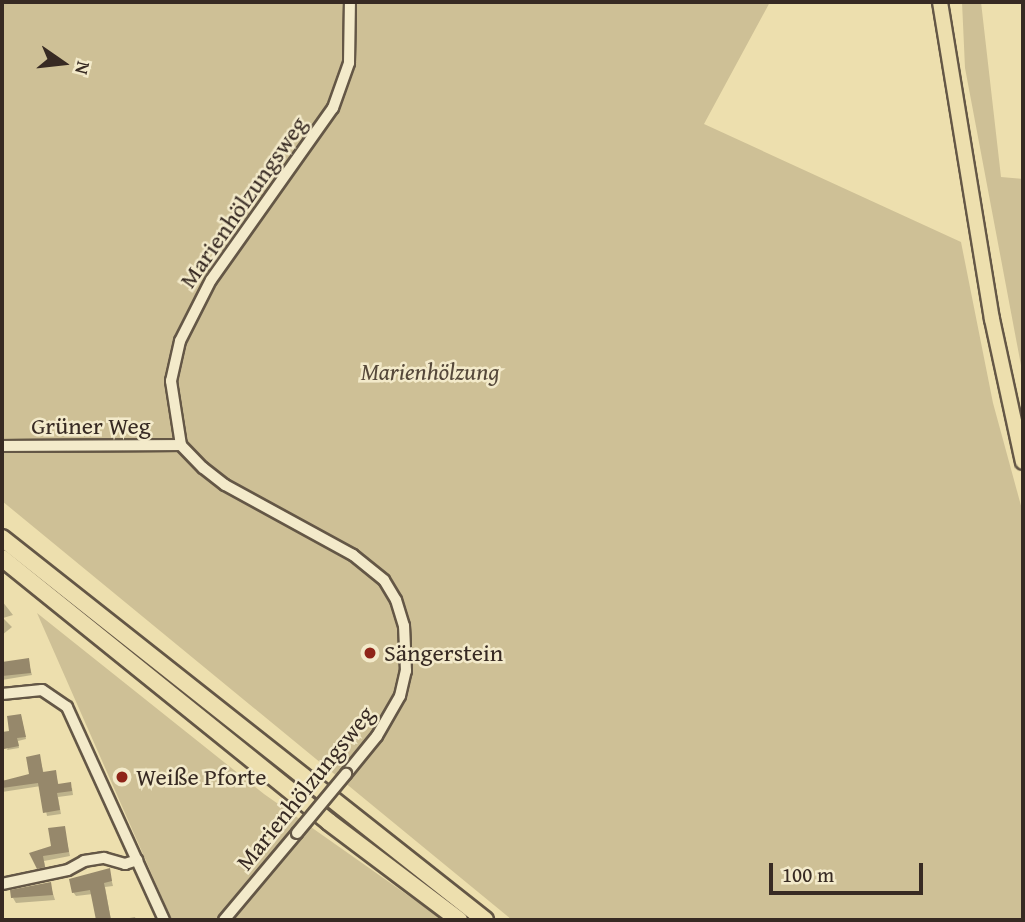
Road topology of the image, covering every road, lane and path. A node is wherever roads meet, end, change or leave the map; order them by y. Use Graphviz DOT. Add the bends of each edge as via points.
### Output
graph roads {
  1 [pos="350,2"];
  2 [pos="940,2"];
  3 [pos="2,446"];
  4 [pos="181,446"];
  5 [pos="1023,462"];
  6 [pos="2,538"];
  7 [pos="2,558"];
  8 [pos="2,694"];
  9 [pos="137,860"];
  10 [pos="2,884"];
  11 [pos="164,920"];
  12 [pos="223,920"];
  13 [pos="459,920"];
  14 [pos="485,920"];
  1 -- 4 [label="street, Marienhölzungsweg" via="349,63 332,108 211,280 180,341 172,382"];
  2 -- 5 [label="main road" via="992,320"];
  3 -- 4 [label="street, Grüner Weg"];
  4 -- 12 [label="street, Marienhölzungsweg, bridge" via="225,485 353,555 384,580 404,626 406,671 400,696 377,736"];
  6 -- 14 [label="highway"];
  7 -- 13 [label="highway"];
  8 -- 9 [label="street" via="32,689 53,694 67,707"];
  9 -- 10 [label="street" via="125,864 104,858 84,861 68,870"];
  9 -- 11 [label="street"];
}
